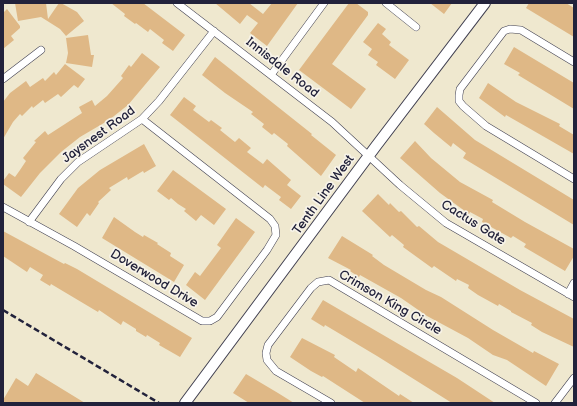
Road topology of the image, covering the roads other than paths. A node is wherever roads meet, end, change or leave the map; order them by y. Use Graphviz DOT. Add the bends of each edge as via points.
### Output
graph roads {
  1 [pos="177,3"];
  2 [pos="324,3"];
  3 [pos="386,3"];
  4 [pos="485,3"];
  5 [pos="416,27"];
  6 [pos="214,31"];
  7 [pos="41,50"];
  8 [pos="574,62"];
  9 [pos="271,75"];
  10 [pos="3,79"];
  11 [pos="142,119"];
  12 [pos="368,156"];
  13 [pos="574,179"];
  14 [pos="3,207"];
  15 [pos="29,222"];
  16 [pos="574,283"];
  17 [pos="571,295"];
  18 [pos="574,378"];
  19 [pos="185,403"];
  20 [pos="331,403"];
  21 [pos="536,403"];
  22 [pos="555,403"];
  1 -- 6 [label="street, Innisdale Road"];
  2 -- 9 [label="street"];
  3 -- 5 [label="street"];
  4 -- 12 [label="street, Tenth Line West"];
  6 -- 9 [label="street, Innisdale Road"];
  6 -- 11 [label="street, Jaysnest Road"];
  7 -- 10 [label="street"];
  8 -- 13 [label="street" via="521,30 510,29 504,31 460,89 459,94 459,101 463,106 486,126"];
  9 -- 12 [label="street, Innisdale Road" via="332,122"];
  11 -- 15 [label="street, Jaysnest Road" via="78,162 60,179"];
  11 -- 15 [label="street, Doverwood Drive" via="270,219 275,226 276,234 267,250 217,317 210,321 202,321"];
  12 -- 17 [label="street, Cactus Gate" via="446,223"];
  12 -- 19 [label="street, Tenth Line West"];
  14 -- 15 [label="street, Doverwood Drive"];
  16 -- 17 [label="street"];
  18 -- 22 [label="street"];
  20 -- 21 [label="street, Crimson King Circle" via="276,371 267,360 266,353 268,345 310,288 318,282 329,280"];
}
